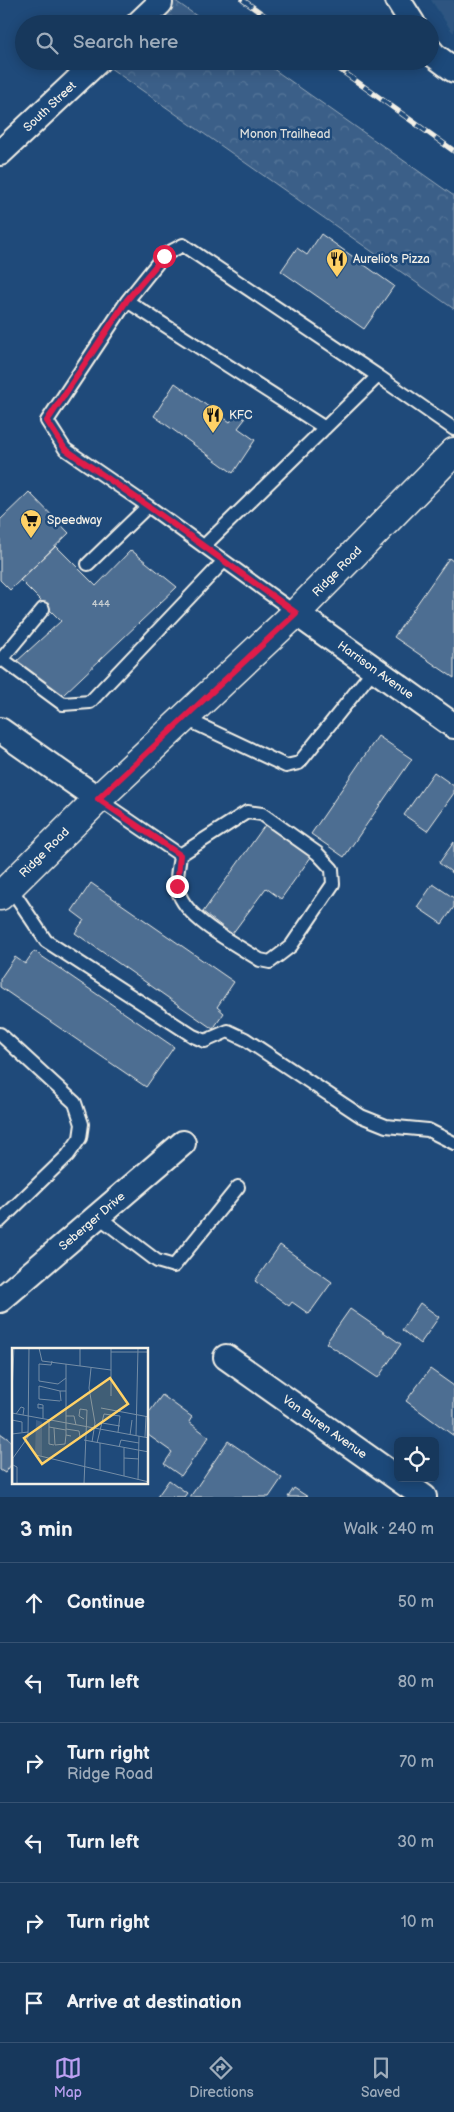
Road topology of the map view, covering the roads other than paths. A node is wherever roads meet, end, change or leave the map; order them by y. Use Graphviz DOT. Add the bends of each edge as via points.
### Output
graph roads {
  1 [pos="398,0"];
  2 [pos="160,3"];
  3 [pos="147,15"];
  4 [pos="407,15"];
  5 [pos="439,59"];
  6 [pos="88,70"];
  7 [pos="454,70"];
  8 [pos="0,153"];
  9 [pos="127,300"];
  10 [pos="378,376"];
  11 [pos="325,428"];
  12 [pos="454,429"];
  13 [pos="454,452"];
  14 [pos="148,506"];
  15 [pos="204,546"];
  16 [pos="224,561"];
  17 [pos="88,564"];
  18 [pos="43,609"];
  19 [pos="296,613"];
  20 [pos="1,660"];
  21 [pos="374,669"];
  22 [pos="184,718"];
  23 [pos="454,726"];
  24 [pos="0,730"];
  25 [pos="98,799"];
  26 [pos="180,855"];
  27 [pos="3,886"];
  28 [pos="0,1034"];
  29 [pos="183,1143"];
  30 [pos="454,1143"];
  31 [pos="238,1186"];
  32 [pos="99,1217"];
  33 [pos="0,1221"];
  34 [pos="0,1300"];
  35 [pos="226,1357"];
  36 [pos="424,1497"];
  1 -- 4 [label="street"];
  2 -- 3 [label="street"];
  5 -- 7 [label="street"];
  6 -- 8 [label="street, South Street"];
  9 -- 10 [label="lane" via="164,256 183,245"];
  9 -- 11 [label="lane"];
  9 -- 14 [label="lane" via="47,421 65,449"];
  10 -- 11 [label="lane"];
  10 -- 12 [label="lane"];
  11 -- 15 [label="lane"];
  13 -- 19 [label="main road, Ridge Road"];
  14 -- 15 [label="lane"];
  14 -- 17 [label="lane"];
  15 -- 16 [label="lane"];
  16 -- 19 [label="lane"];
  16 -- 20 [label="lane" via="90,702 63,704"];
  18 -- 20 [label="lane"];
  19 -- 21 [label="street, Harrison Avenue"];
  19 -- 22 [label="main road, Ridge Road"];
  21 -- 22 [label="lane" via="299,763 286,766"];
  21 -- 23 [label="street, Harrison Avenue"];
  22 -- 25 [label="main road, Ridge Road"];
  24 -- 25 [label="street"];
  25 -- 26 [label="lane"];
  25 -- 27 [label="main road, Ridge Road"];
  26 -- 26 [label="lane" via="177,886 193,916 260,960 270,962 291,946 333,884 332,869 317,853 262,814 247,812"];
  27 -- 30 [label="lane" via="46,941 193,1036 205,1041 228,1031 361,1116 386,1126 428,1130"];
  28 -- 33 [label="lane" via="76,1104 82,1124 80,1138 68,1155"];
  29 -- 32 [label="street, Seberger Drive"];
  31 -- 32 [label="lane" via="174,1266 157,1261"];
  32 -- 34 [label="street, Seberger Drive"];
  35 -- 36 [label="street, Van Buren Avenue"];
}
